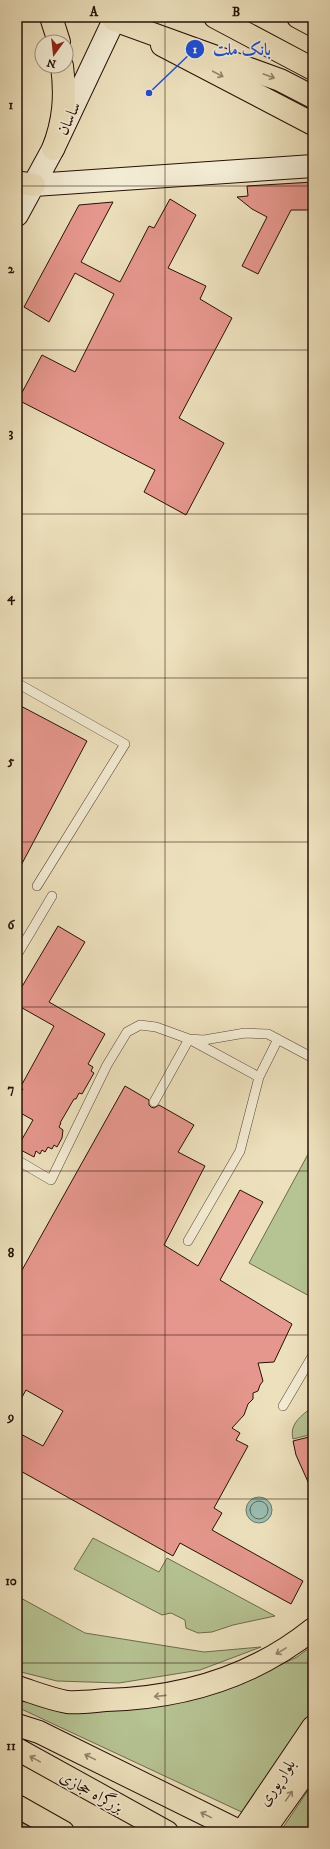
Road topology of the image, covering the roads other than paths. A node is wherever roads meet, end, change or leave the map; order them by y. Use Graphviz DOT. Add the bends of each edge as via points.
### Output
graph roads {
  1 [pos="52,17"];
  2 [pos="215,17"];
  3 [pos="298,17"];
  4 [pos="112,18"];
  5 [pos="313,25"];
  6 [pos="57,34"];
  7 [pos="313,69"];
  8 [pos="63,74"];
  9 [pos="313,97"];
  10 [pos="313,124"];
  11 [pos="53,149"];
  12 [pos="313,166"];
  13 [pos="26,183"];
  14 [pos="17,215"];
  15 [pos="17,683"];
  16 [pos="37,886"];
  17 [pos="52,896"];
  18 [pos="17,955"];
  19 [pos="189,1039"];
  20 [pos="278,1039"];
  21 [pos="313,1058"];
  22 [pos="259,1077"];
  23 [pos="154,1102"];
  24 [pos="17,1160"];
  25 [pos="188,1241"];
  26 [pos="313,1355"];
  27 [pos="283,1406"];
  28 [pos="313,1629"];
  29 [pos="17,1687"];
  30 [pos="17,1725"];
  31 [pos="313,1727"];
  32 [pos="17,1749"];
  33 [pos="313,1762"];
  34 [pos="17,1806"];
  35 [pos="253,1828"];
  36 [pos="63,1832"];
  37 [pos="167,1832"];
  1 -- 6 [label="main road"];
  2 -- 7 [label="main road"];
  3 -- 5 [label="main road"];
  4 -- 9 [label="main road, one-way" via="280,80"];
  4 -- 10 [label="main road, one-way"];
  4 -- 11 [label="street, ساسان"];
  8 -- 11 [label="main road" via="64,96 61,127"];
  11 -- 13 [label="street, ساسان"];
  12 -- 13 [label="street"];
  13 -- 14 [label="street, ساسان"];
  15 -- 16 [label="lane" via="125,744"];
  17 -- 18 [label="lane"];
  19 -- 20 [label="lane" via="204,1040 245,1033 268,1034"];
  19 -- 22 [label="lane"];
  19 -- 23 [label="lane"];
  19 -- 24 [label="lane" via="156,1027 140,1025 127,1032 107,1065 51,1180"];
  20 -- 21 [label="lane"];
  20 -- 22 [label="lane"];
  22 -- 25 [label="lane" via="240,1151"];
  26 -- 27 [label="lane"];
  28 -- 29 [label="main road, one-way" via="246,1670 205,1686 165,1696 67,1702"];
  35 -- 30 [label="main road, one-way" via="39,1732"];
  31 -- 35 [label="main road, بلوار پوری"];
  37 -- 32 [label="main road, بزرگراه حجازی, one-way"];
  35 -- 33 [label="main road, بلوار پوری, one-way"];
  34 -- 36 [label="main road"];
}
